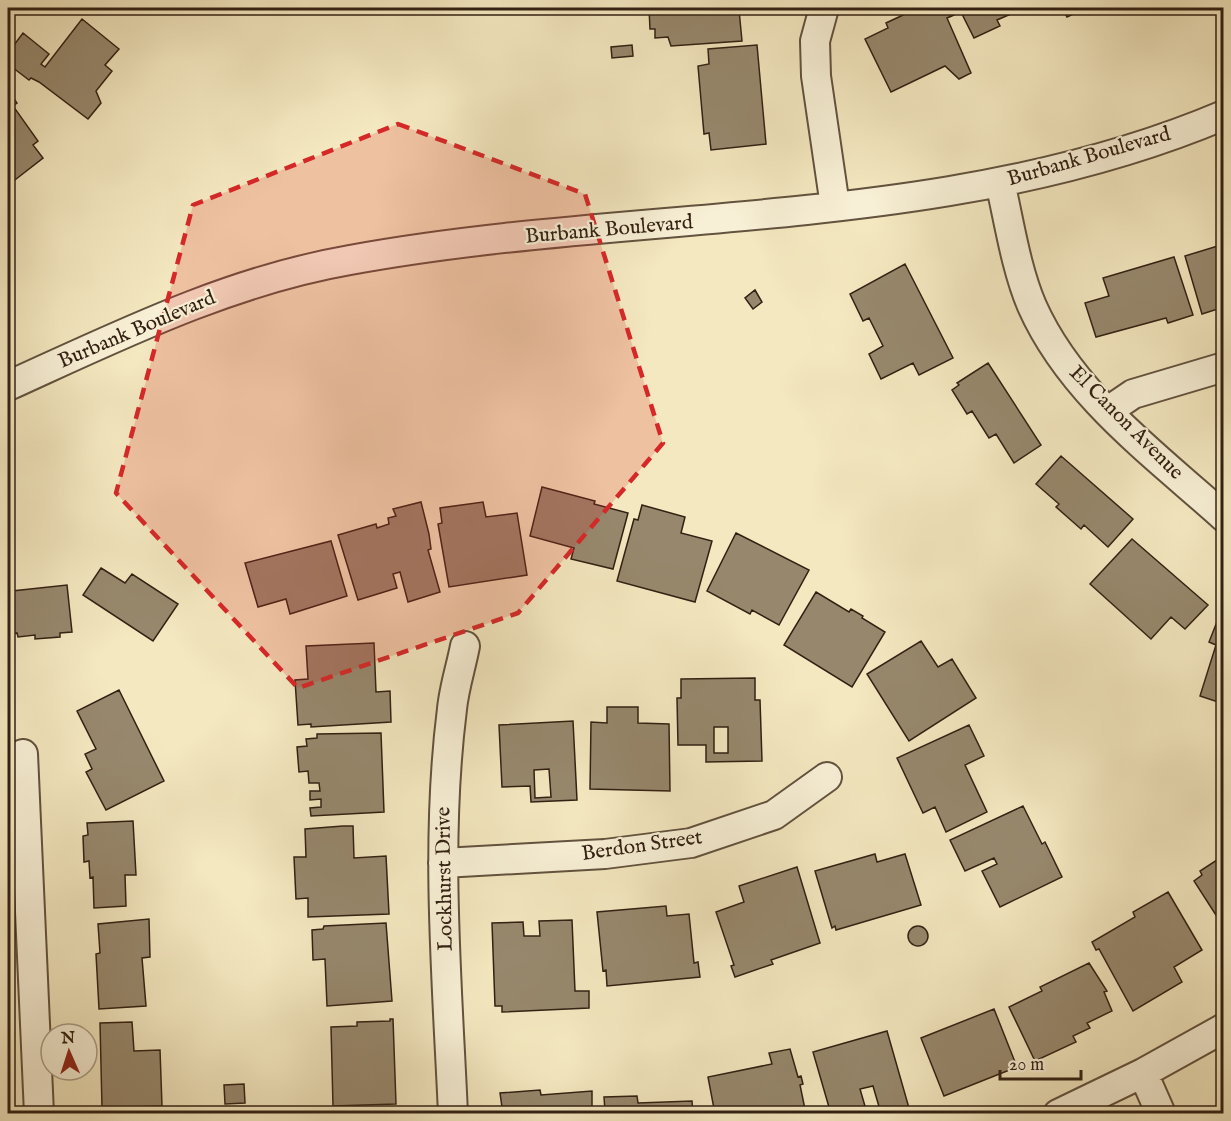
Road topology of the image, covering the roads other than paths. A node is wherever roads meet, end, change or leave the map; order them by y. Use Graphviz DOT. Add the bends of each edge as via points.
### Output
graph roads {
  1 [pos="824,8"];
  2 [pos="1224,115"];
  3 [pos="1000,182"];
  4 [pos="836,206"];
  5 [pos="1224,367"];
  6 [pos="8,386"];
  7 [pos="1108,411"];
  8 [pos="1224,517"];
  9 [pos="465,646"];
  10 [pos="23,754"];
  11 [pos="827,777"];
  12 [pos="443,863"];
  13 [pos="1224,1028"];
  14 [pos="1143,1073"];
  15 [pos="39,1113"];
  16 [pos="453,1113"];
  17 [pos="1058,1113"];
  18 [pos="1161,1113"];
  1 -- 4 [label="street" via="815,41 816,76"];
  2 -- 3 [label="street, Burbank Boulevard" via="1084,162"];
  3 -- 4 [label="street, Burbank Boulevard"];
  3 -- 7 [label="street, El Canon Avenue" via="1032,305 1059,356"];
  4 -- 6 [label="street, Burbank Boulevard" via="432,246 345,260 242,286 151,321"];
  5 -- 7 [label="street" via="1133,394"];
  7 -- 8 [label="street, El Canon Avenue"];
  9 -- 12 [label="street, Lockhurst Drive" via="452,706 444,788"];
  10 -- 15 [label="street"];
  11 -- 12 [label="street, Berdon Street" via="774,815 691,843 605,854"];
  12 -- 16 [label="street, Lockhurst Drive"];
  13 -- 14 [label="street"];
  14 -- 17 [label="street"];
  14 -- 18 [label="street"];
}
